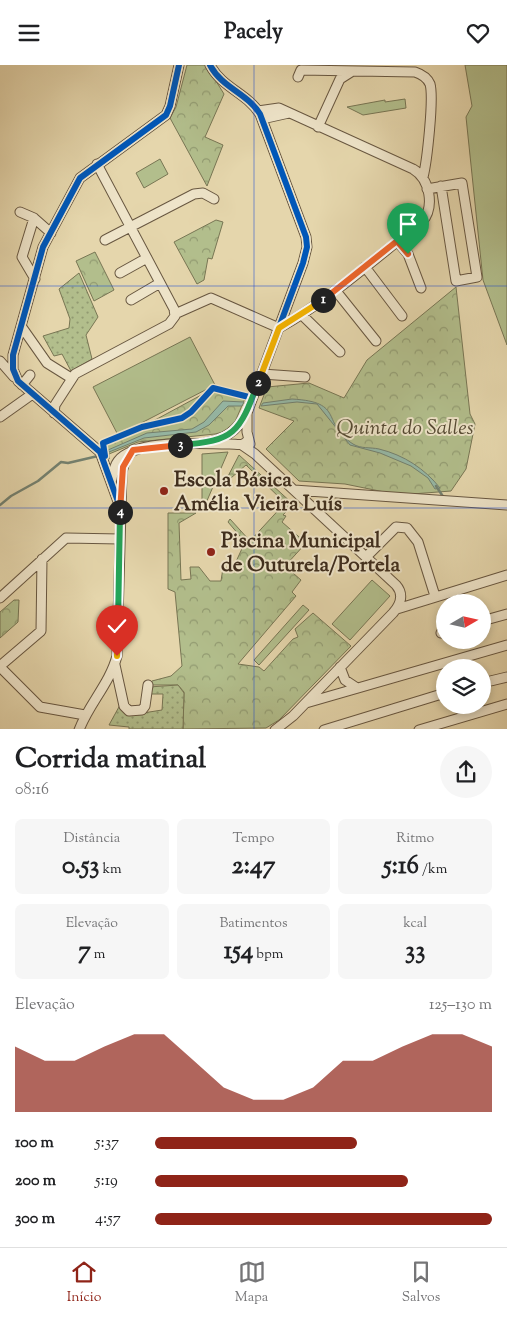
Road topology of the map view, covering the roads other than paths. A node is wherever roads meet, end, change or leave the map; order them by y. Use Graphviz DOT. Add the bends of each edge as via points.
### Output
graph roads {
  1 [pos="210,65"];
  2 [pos="216,65"];
  3 [pos="179,67"];
  4 [pos="329,70"];
  5 [pos="353,71"];
  6 [pos="298,77"];
  7 [pos="339,82"];
  8 [pos="226,85"];
  9 [pos="260,115"];
  10 [pos="318,127"];
  11 [pos="97,163"];
  12 [pos="423,177"];
  13 [pos="441,186"];
  14 [pos="427,189"];
  15 [pos="214,199"];
  16 [pos="20,213"];
  17 [pos="34,218"];
  18 [pos="131,227"];
  19 [pos="51,233"];
  20 [pos="105,240"];
  21 [pos="397,241"];
  22 [pos="147,258"];
  23 [pos="365,267"];
  24 [pos="120,273"];
  25 [pos="35,279"];
  26 [pos="160,283"];
  27 [pos="421,288"];
  28 [pos="336,291"];
  29 [pos="131,299"];
  30 [pos="175,314"];
  31 [pos="302,315"];
  32 [pos="402,316"];
  33 [pos="21,326"];
  34 [pos="279,328"];
  35 [pos="376,341"];
  36 [pos="14,351"];
  37 [pos="340,352"];
  38 [pos="0,357"];
  39 [pos="0,361"];
  40 [pos="262,374"];
  41 [pos="30,375"];
  42 [pos="305,377"];
  43 [pos="71,378"];
  44 [pos="20,383"];
  45 [pos="31,395"];
  46 [pos="54,413"];
  47 [pos="247,413"];
  48 [pos="0,417"];
  49 [pos="234,431"];
  50 [pos="243,440"];
  51 [pos="205,443"];
  52 [pos="104,460"];
  53 [pos="120,464"];
  54 [pos="112,482"];
  55 [pos="294,490"];
  56 [pos="507,505"];
  57 [pos="120,507"];
  58 [pos="120,539"];
  59 [pos="366,557"];
  60 [pos="42,559"];
  61 [pos="507,575"];
  62 [pos="435,596"];
  63 [pos="0,598"];
  64 [pos="397,609"];
  65 [pos="507,614"];
  66 [pos="491,618"];
  67 [pos="507,645"];
  68 [pos="115,665"];
  69 [pos="0,667"];
  70 [pos="340,667"];
  71 [pos="507,677"];
  72 [pos="491,681"];
  73 [pos="148,685"];
  74 [pos="357,688"];
  75 [pos="436,696"];
  76 [pos="305,703"];
  77 [pos="507,704"];
  78 [pos="85,715"];
  79 [pos="79,729"];
  80 [pos="275,729"];
  81 [pos="324,729"];
  82 [pos="419,729"];
  1 -- 8 [label="street"];
  2 -- 8 [label="street"];
  3 -- 11 [label="street" via="166,115"];
  4 -- 5 [label="street"];
  4 -- 6 [label="street" via="301,70"];
  4 -- 7 [label="street"];
  5 -- 7 [label="street"];
  5 -- 12 [label="street" via="415,72 427,79 431,95"];
  7 -- 10 [label="street"];
  8 -- 9 [label="street" via="244,96"];
  9 -- 10 [label="street" via="275,107"];
  9 -- 34 [label="street" via="306,242 304,263"];
  10 -- 12 [label="street" via="413,169"];
  11 -- 18 [label="street"];
  11 -- 19 [label="street" via="80,178"];
  12 -- 14 [label="street"];
  13 -- 13 [label="street" via="456,281 477,277 462,183"];
  13 -- 14 [label="street"];
  14 -- 21 [label="street" via="427,217"];
  15 -- 18 [label="street" via="203,193 194,194"];
  16 -- 17 [label="street"];
  17 -- 19 [label="street"];
  17 -- 25 [label="street" via="22,257"];
  18 -- 20 [label="street"];
  18 -- 22 [label="street"];
  19 -- 25 [label="street"];
  21 -- 23 [label="street"];
  21 -- 27 [label="street" via="408,254"];
  22 -- 24 [label="street"];
  22 -- 26 [label="street"];
  23 -- 28 [label="street"];
  23 -- 32 [label="street"];
  25 -- 33 [label="street"];
  26 -- 29 [label="street"];
  26 -- 30 [label="street"];
  28 -- 31 [label="street"];
  28 -- 35 [label="street"];
  30 -- 34 [label="street" via="211,298"];
  30 -- 43 [label="street" via="169,324"];
  31 -- 34 [label="street"];
  31 -- 37 [label="street"];
  33 -- 36 [label="street"];
  33 -- 43 [label="street" via="47,363"];
  34 -- 40 [label="street"];
  36 -- 38 [label="street"];
  36 -- 44 [label="street" via="13,369"];
  39 -- 44 [label="street"];
  40 -- 42 [label="street"];
  40 -- 47 [label="street"];
  41 -- 44 [label="street"];
  43 -- 46 [label="street" via="55,405"];
  44 -- 45 [label="street"];
  45 -- 46 [label="street"];
  45 -- 48 [label="street"];
  46 -- 52 [label="street" via="96,446"];
  47 -- 49 [label="street"];
  47 -- 50 [label="street"];
  49 -- 50 [label="street" via="232,437"];
  49 -- 50 [label="street" via="242,429"];
  49 -- 51 [label="street"];
  50 -- 51 [label="street"];
  50 -- 55 [label="street"];
  51 -- 53 [label="street" via="133,450"];
  52 -- 53 [label="street"];
  52 -- 54 [label="street"];
  53 -- 54 [label="street"];
  53 -- 57 [label="street"];
  54 -- 57 [label="street"];
  55 -- 56 [label="street"];
  55 -- 59 [label="street"];
  57 -- 58 [label="street"];
  58 -- 60 [label="street" via="66,538"];
  58 -- 68 [label="street"];
  59 -- 62 [label="street" via="396,527 407,528 418,542"];
  59 -- 64 [label="street" via="399,588 401,598"];
  60 -- 63 [label="street"];
  60 -- 69 [label="street" via="41,631"];
  61 -- 62 [label="street"];
  62 -- 64 [label="street"];
  64 -- 70 [label="street"];
  65 -- 66 [label="street"];
  67 -- 74 [label="street"];
  68 -- 73 [label="street" via="124,706 129,711 142,710 145,706"];
  68 -- 78 [label="street"];
  69 -- 78 [label="street" via="40,707"];
  70 -- 74 [label="street" via="345,679"];
  70 -- 76 [label="street"];
  71 -- 72 [label="street"];
  74 -- 76 [label="street"];
  75 -- 81 [label="street"];
  76 -- 80 [label="street" via="286,723"];
  77 -- 82 [label="street"];
  78 -- 79 [label="street"];
}
